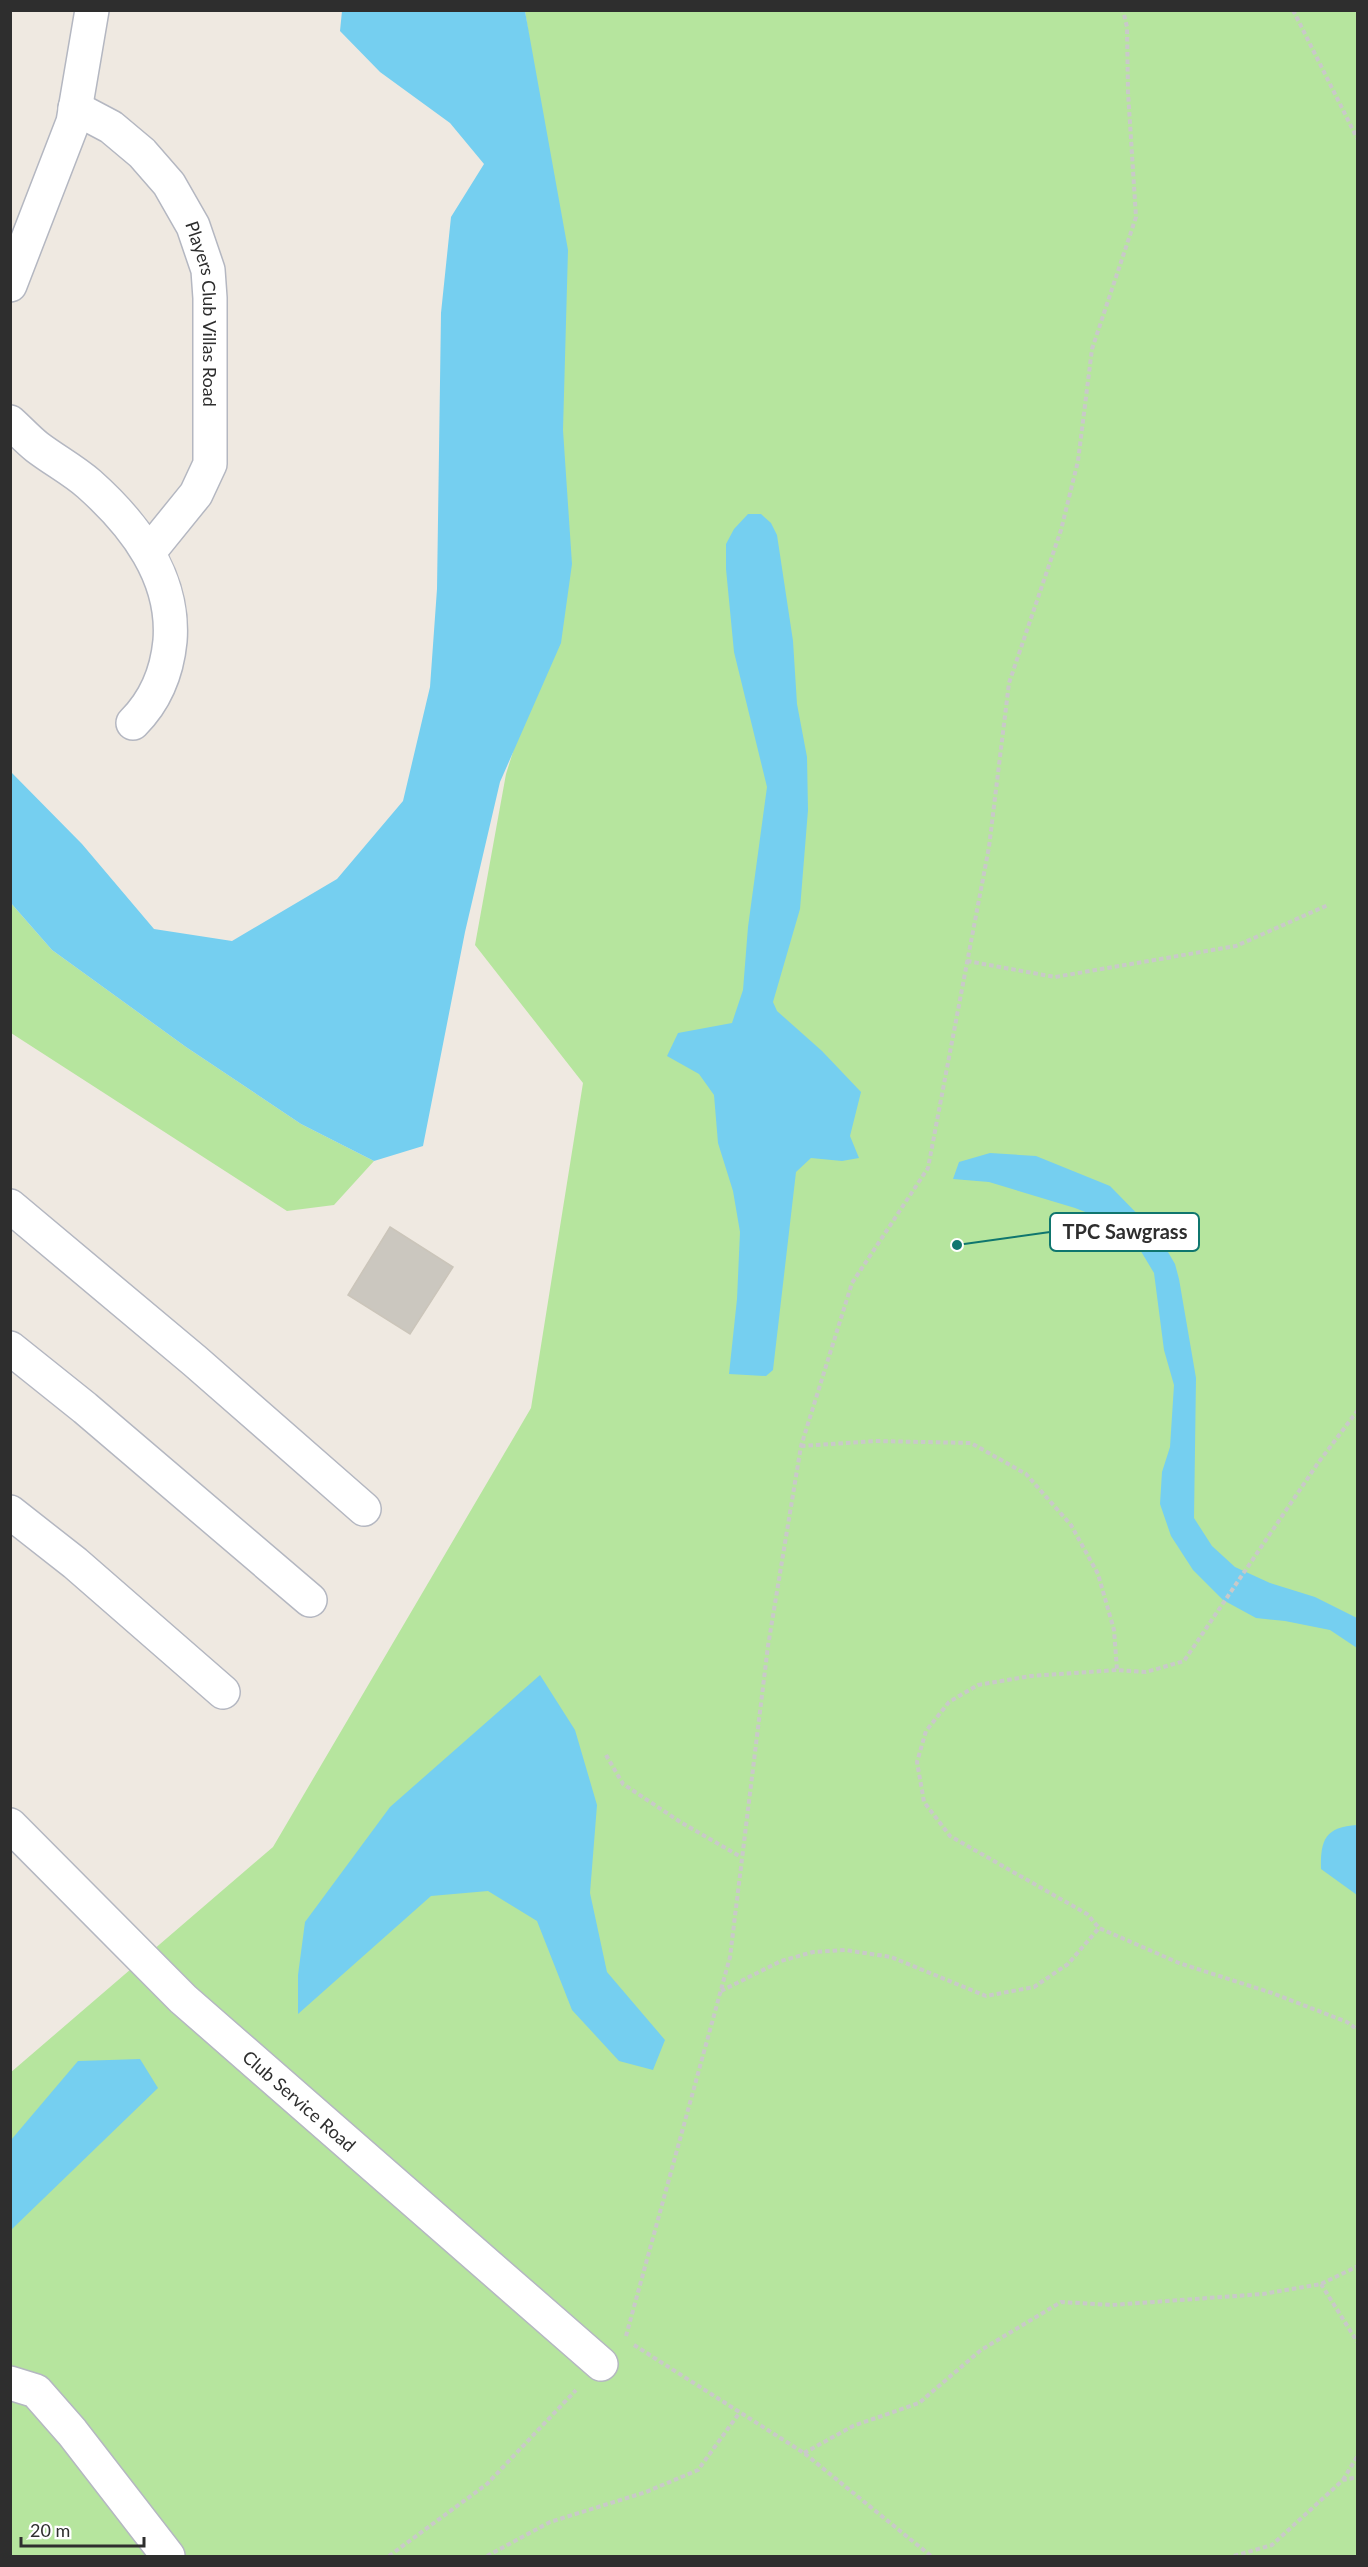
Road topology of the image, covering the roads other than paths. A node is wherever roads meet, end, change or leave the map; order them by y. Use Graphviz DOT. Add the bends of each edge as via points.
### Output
graph roads {
  1 [pos="92,10"];
  2 [pos="75,108"];
  3 [pos="10,285"];
  4 [pos="10,422"];
  5 [pos="150,552"];
  6 [pos="133,723"];
  7 [pos="10,1206"];
  8 [pos="10,1348"];
  9 [pos="364,1509"];
  10 [pos="10,1512"];
  11 [pos="310,1600"];
  12 [pos="223,1692"];
  13 [pos="10,1825"];
  14 [pos="601,2364"];
  15 [pos="10,2383"];
  16 [pos="168,2556"];
  1 -- 2 [label="street"];
  2 -- 3 [label="street"];
  2 -- 5 [label="street, Players Club Villas Road" via="111,127 142,153 169,184 193,226 208,270 210,464 196,494"];
  4 -- 5 [label="street" via="35,446 88,483 130,525"];
  5 -- 6 [label="street" via="168,600 171,630 158,690"];
  7 -- 9 [label="street" via="195,1360"];
  8 -- 11 [label="street"];
  10 -- 12 [label="street" via="75,1563"];
  13 -- 14 [label="street, Club Service Road" via="183,1999"];
  15 -- 16 [label="street" via="36,2391"];
}
